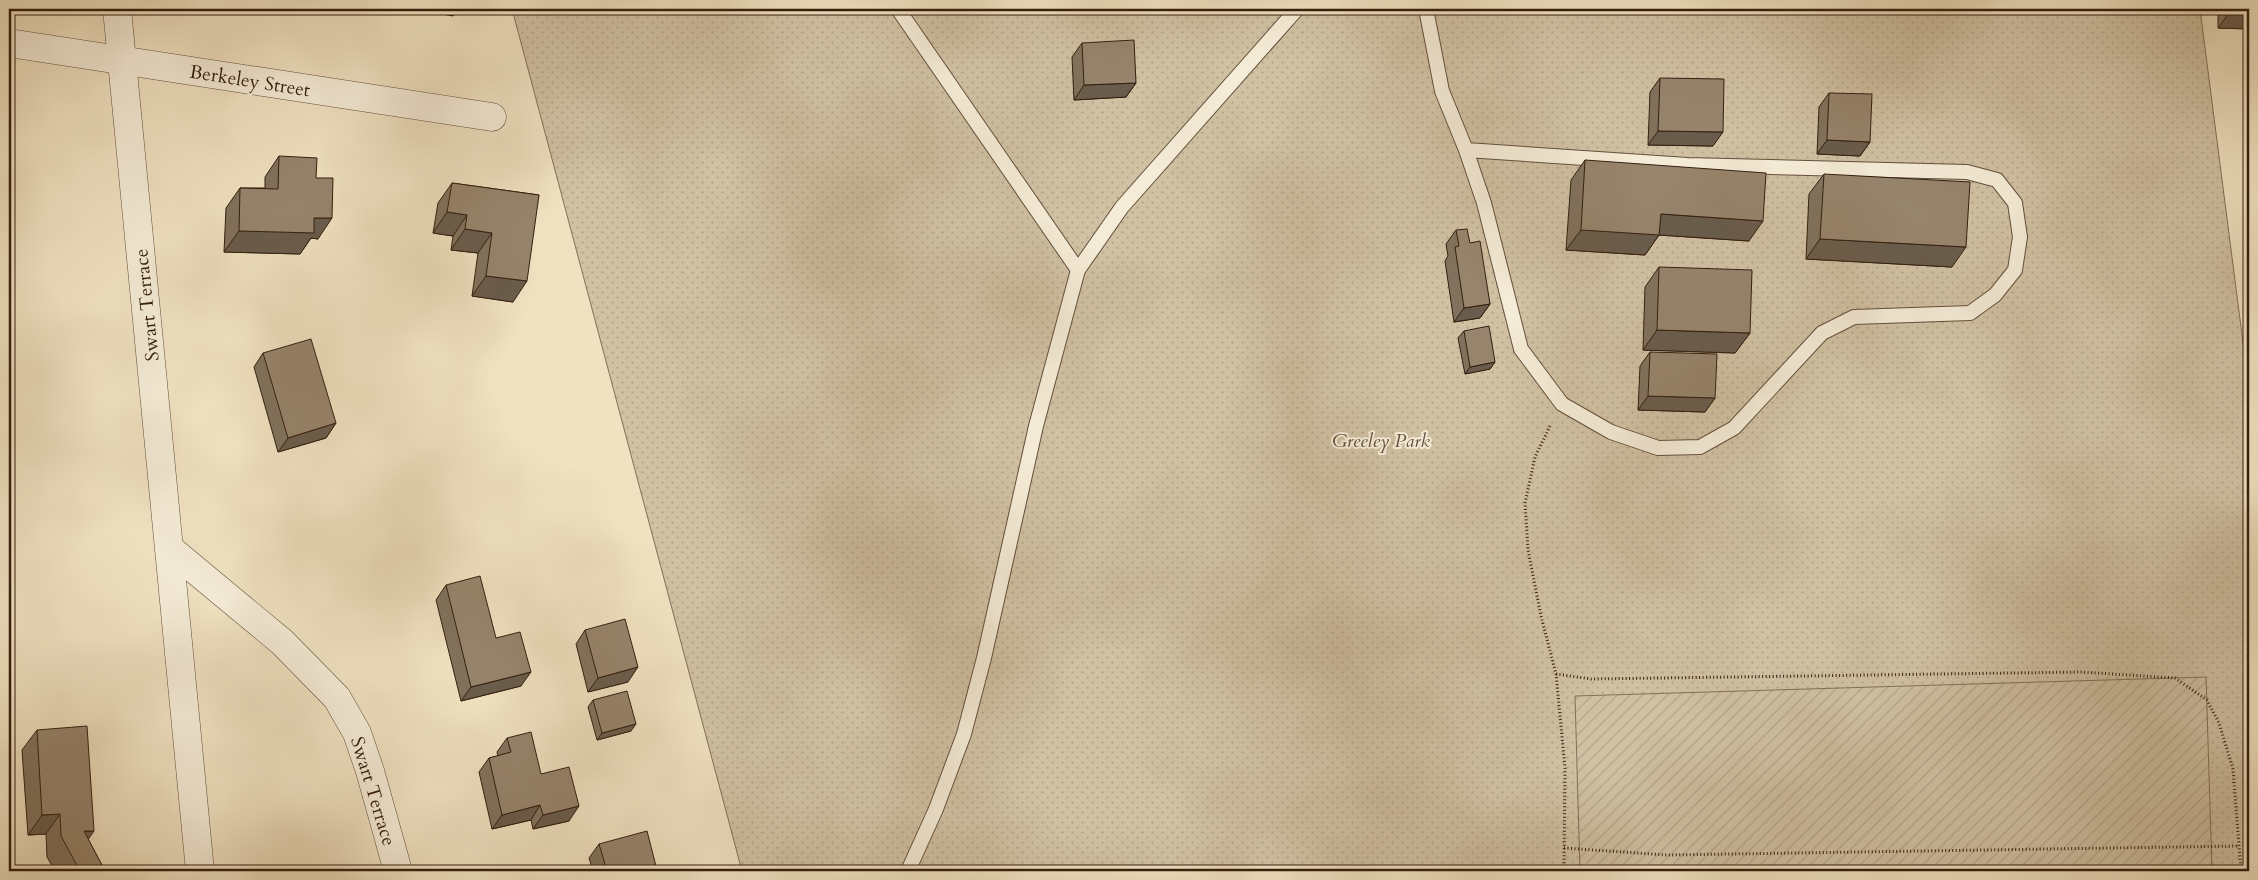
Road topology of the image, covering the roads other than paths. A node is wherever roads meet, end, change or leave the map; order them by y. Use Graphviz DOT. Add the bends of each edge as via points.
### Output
graph roads {
  1 [pos="117,9"];
  2 [pos="898,9"];
  3 [pos="1297,9"];
  4 [pos="1426,9"];
  5 [pos="9,43"];
  6 [pos="122,61"];
  7 [pos="492,117"];
  8 [pos="1466,150"];
  9 [pos="1078,270"];
  10 [pos="170,549"];
  11 [pos="200,871"];
  12 [pos="398,871"];
  13 [pos="908,871"];
  1 -- 6 [label="street, Swart Terrace"];
  2 -- 9 [label="lane"];
  3 -- 9 [label="lane" via="1122,207"];
  4 -- 8 [label="lane" via="1442,91"];
  5 -- 6 [label="street, Berkeley Street"];
  6 -- 7 [label="street, Berkeley Street"];
  6 -- 10 [label="street, Swart Terrace"];
  8 -- 8 [label="lane" via="1486,212 1521,349 1562,404 1611,432 1658,448 1700,447 1734,428 1822,333 1854,317 1970,313 1995,295 2015,270 2020,237 2015,203 1997,180 1967,172 1687,165"];
  9 -- 13 [label="lane" via="1036,426 964,734"];
  10 -- 11 [label="street, Swart Terrace"];
  10 -- 12 [label="street, Swart Terrace" via="282,642 337,698 357,733"];
}
